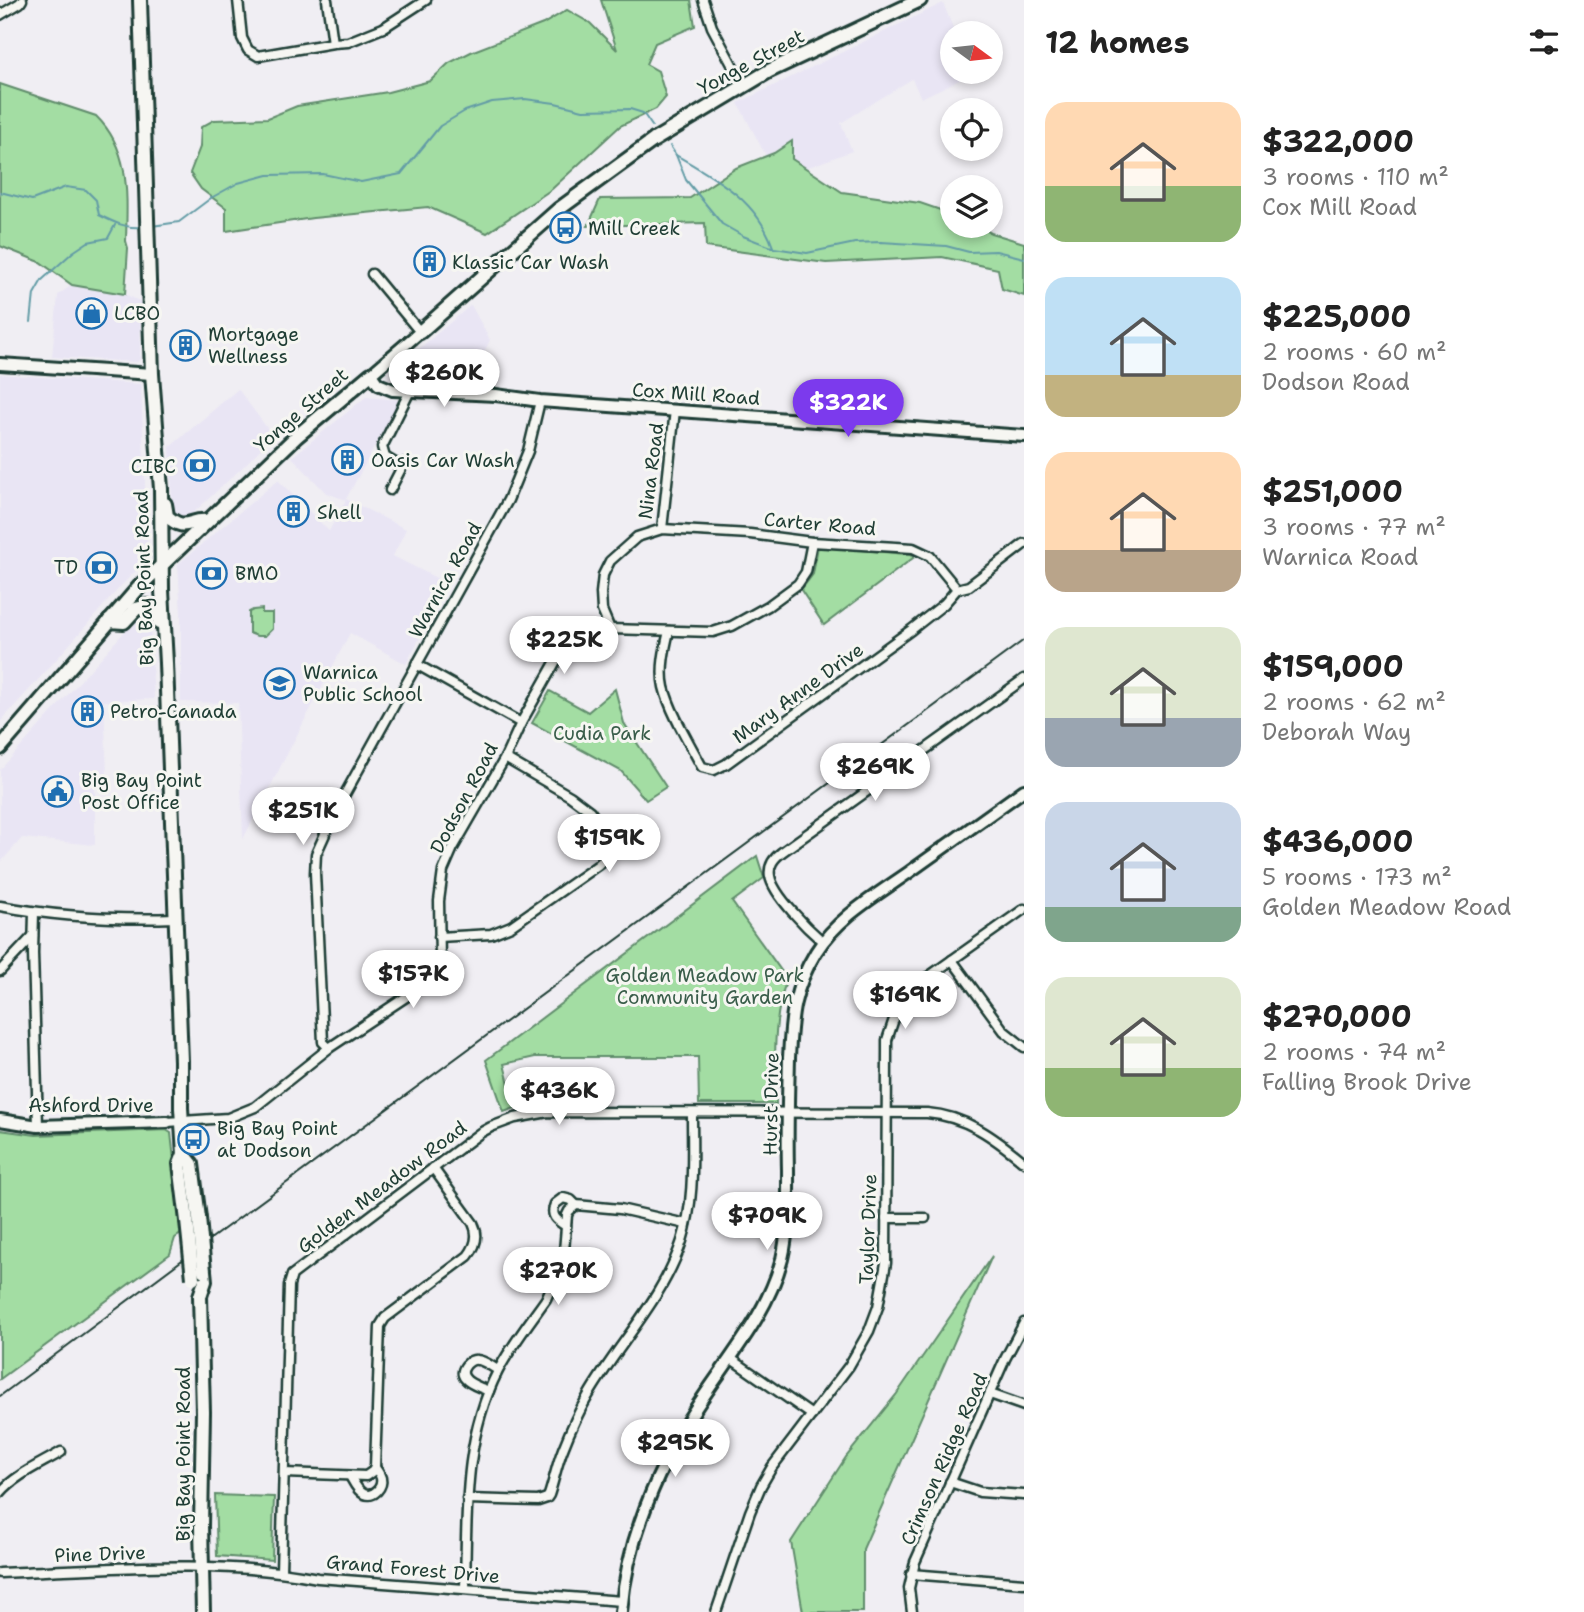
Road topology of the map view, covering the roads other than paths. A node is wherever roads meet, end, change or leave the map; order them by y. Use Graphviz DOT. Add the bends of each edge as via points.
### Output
graph roads {
  1 [pos="22,0"];
  2 [pos="140,0"];
  3 [pos="238,0"];
  4 [pos="327,0"];
  5 [pos="426,0"];
  6 [pos="703,0"];
  7 [pos="920,0"];
  8 [pos="0,15"];
  9 [pos="333,43"];
  10 [pos="743,85"];
  11 [pos="372,274"];
  12 [pos="420,331"];
  13 [pos="0,364"];
  14 [pos="152,374"];
  15 [pos="371,374"];
  16 [pos="410,391"];
  17 [pos="540,401"];
  18 [pos="675,410"];
  19 [pos="1024,436"];
  20 [pos="161,489"];
  21 [pos="390,490"];
  22 [pos="207,522"];
  23 [pos="662,529"];
  24 [pos="812,542"];
  25 [pos="1024,544"];
  26 [pos="162,565"];
  27 [pos="957,589"];
  28 [pos="109,621"];
  29 [pos="610,629"];
  30 [pos="669,631"];
  31 [pos="164,636"];
  32 [pos="416,664"];
  33 [pos="1024,679"];
  34 [pos="521,723"];
  35 [pos="0,748"];
  36 [pos="505,758"];
  37 [pos="1024,790"];
  38 [pos="0,906"];
  39 [pos="1024,909"];
  40 [pos="34,912"];
  41 [pos="176,919"];
  42 [pos="33,936"];
  43 [pos="439,937"];
  44 [pos="823,942"];
  45 [pos="952,960"];
  46 [pos="0,971"];
  47 [pos="1024,1047"];
  48 [pos="329,1048"];
  49 [pos="692,1113"];
  50 [pos="787,1113"];
  51 [pos="886,1113"];
  52 [pos="0,1120"];
  53 [pos="182,1121"];
  54 [pos="167,1122"];
  55 [pos="38,1126"];
  56 [pos="1024,1162"];
  57 [pos="433,1168"];
  58 [pos="576,1205"];
  59 [pos="886,1218"];
  60 [pos="925,1218"];
  61 [pos="686,1224"];
  62 [pos="566,1226"];
  63 [pos="1024,1323"];
  64 [pos="730,1358"];
  65 [pos="498,1370"];
  66 [pos="489,1391"];
  67 [pos="990,1394"];
  68 [pos="1024,1406"];
  69 [pos="812,1415"];
  70 [pos="61,1452"];
  71 [pos="376,1467"];
  72 [pos="284,1473"];
  73 [pos="350,1476"];
  74 [pos="950,1482"];
  75 [pos="0,1493"];
  76 [pos="1024,1494"];
  77 [pos="467,1499"];
  78 [pos="202,1566"];
  79 [pos="281,1571"];
  80 [pos="0,1573"];
  81 [pos="912,1574"];
  82 [pos="1024,1583"];
  83 [pos="465,1588"];
  84 [pos="621,1607"];
  85 [pos="203,1612"];
  86 [pos="716,1612"];
  87 [pos="912,1612"];
  1 -- 8 [label="street"];
  2 -- 14 [label="main road, Big Bay Point Road"];
  3 -- 9 [label="street" via="242,38 258,56"];
  4 -- 9 [label="street"];
  5 -- 9 [label="street" via="383,27 348,42"];
  6 -- 10 [label="street"];
  7 -- 10 [label="main road, Yonge Street"];
  10 -- 12 [label="main road, Yonge Street" via="559,209"];
  11 -- 12 [label="street"];
  12 -- 15 [label="street, Yonge Street"];
  13 -- 14 [label="street"];
  14 -- 20 [label="main road, Big Bay Point Road"];
  15 -- 16 [label="street, Cox Mill Road" via="377,384"];
  15 -- 22 [label="main road, Yonge Street" via="297,436"];
  16 -- 17 [label="street, Cox Mill Road"];
  16 -- 21 [label="street" via="383,447 385,457 403,465"];
  17 -- 18 [label="street, Cox Mill Road"];
  17 -- 32 [label="street, Warnica Road" via="528,451 508,500"];
  18 -- 19 [label="street, Cox Mill Road"];
  18 -- 23 [label="street, Nina Road"];
  20 -- 22 [label="main road" via="169,519 188,525"];
  20 -- 26 [label="main road, Big Bay Point Road"];
  22 -- 26 [label="main road, Yonge Street"];
  23 -- 24 [label="street, Carter Road"];
  23 -- 29 [label="street, Nina Road" via="637,537 610,561 601,593"];
  24 -- 27 [label="street, Carter Road" via="913,548 930,556"];
  24 -- 30 [label="street, Dodson Road" via="806,572 798,584 768,606 713,632"];
  25 -- 27 [label="street, Mary Anne Drive" via="969,586"];
  26 -- 28 [label="main road, Yonge Street"];
  26 -- 31 [label="main road, Big Bay Point Road"];
  27 -- 30 [label="street, Mary Anne Drive" via="911,630 714,770 702,768 668,702 663,683"];
  28 -- 31 [label="main road" via="124,622 136,609 148,607 157,613"];
  28 -- 35 [label="main road, Yonge Street"];
  29 -- 30 [label="street, Dodson Road"];
  29 -- 34 [label="street, Dodson Road" via="576,639 561,652"];
  31 -- 41 [label="main road, Big Bay Point Road"];
  32 -- 34 [label="street"];
  32 -- 48 [label="street, Warnica Road" via="316,854 323,1042"];
  33 -- 44 [label="street" via="773,860 772,882 798,920"];
  34 -- 36 [label="street, Dodson Road"];
  36 -- 43 [label="street, Dodson Road" via="443,871"];
  36 -- 43 [label="street" via="590,811 611,842 609,854 510,926 491,934"];
  37 -- 44 [label="street, Hurst Drive" via="852,913"];
  38 -- 40 [label="street"];
  39 -- 45 [label="street, Taylor Drive"];
  40 -- 41 [label="street" via="101,919"];
  40 -- 42 [label="street"];
  41 -- 53 [label="main road, Big Bay Point Road"];
  42 -- 46 [label="street"];
  42 -- 55 [label="street"];
  43 -- 48 [label="street, Dodson Road" via="440,960 432,976"];
  44 -- 50 [label="street, Hurst Drive" via="800,983 792,1011"];
  45 -- 47 [label="street" via="1004,1031"];
  45 -- 51 [label="street, Taylor Drive" via="913,990 894,1019 887,1040"];
  48 -- 53 [label="street, Dodson Road" via="255,1107 228,1118"];
  49 -- 50 [label="street, Golden Meadow Road"];
  49 -- 57 [label="street, Golden Meadow Road" via="526,1115 491,1127"];
  49 -- 61 [label="street" via="692,1186"];
  50 -- 51 [label="street, Golden Meadow Road"];
  50 -- 64 [label="street, Hurst Drive" via="789,1212 781,1261 762,1308"];
  51 -- 56 [label="street, Golden Meadow Road" via="933,1114 965,1122"];
  51 -- 59 [label="street, Taylor Drive"];
  52 -- 55 [label="street, Ashford Drive"];
  53 -- 54 [label="street, Ashford Drive"];
  53 -- 78 [label="main road, Big Bay Point Road, bridge" via="184,1154 180,1164 193,1220 200,1296"];
  54 -- 55 [label="street, Ashford Drive"];
  57 -- 71 [label="street" via="473,1223 476,1241 468,1256 380,1326"];
  57 -- 72 [label="street, Golden Meadow Road" via="292,1275"];
  58 -- 61 [label="street" via="610,1207"];
  58 -- 62 [label="street" via="569,1210"];
  58 -- 62 [label="street" via="563,1198 555,1204 555,1219"];
  59 -- 60 [label="street"];
  59 -- 69 [label="street, Taylor Drive" via="885,1271 874,1318 856,1356"];
  61 -- 77 [label="street" via="665,1280 578,1414 549,1496 538,1501"];
  62 -- 65 [label="street" via="564,1251 552,1287"];
  63 -- 67 [label="street, Crimson Ridge Road"];
  64 -- 69 [label="street"];
  64 -- 84 [label="street, Hurst Drive" via="662,1468 641,1522"];
  65 -- 66 [label="street"];
  65 -- 66 [label="street" via="475,1359 463,1371 468,1382"];
  66 -- 77 [label="street" via="474,1438"];
  67 -- 68 [label="street"];
  67 -- 74 [label="street, Crimson Ridge Road"];
  69 -- 86 [label="street, Taylor Drive" via="761,1486"];
  70 -- 75 [label="street"];
  71 -- 73 [label="street" via="366,1476"];
  71 -- 73 [label="street" via="381,1485 371,1495 360,1491"];
  72 -- 73 [label="street"];
  72 -- 79 [label="street, Golden Meadow Road"];
  74 -- 76 [label="street" via="980,1492"];
  74 -- 81 [label="street, Crimson Ridge Road"];
  77 -- 83 [label="street"];
  78 -- 79 [label="street, Grand Forest Drive"];
  78 -- 80 [label="street, Pine Drive"];
  78 -- 85 [label="main road, Big Bay Point Road"];
  79 -- 83 [label="street, Grand Forest Drive"];
  81 -- 82 [label="street"];
  81 -- 87 [label="street, Crimson Ridge Road"];
  83 -- 84 [label="street, Grand Forest Drive"];
}
